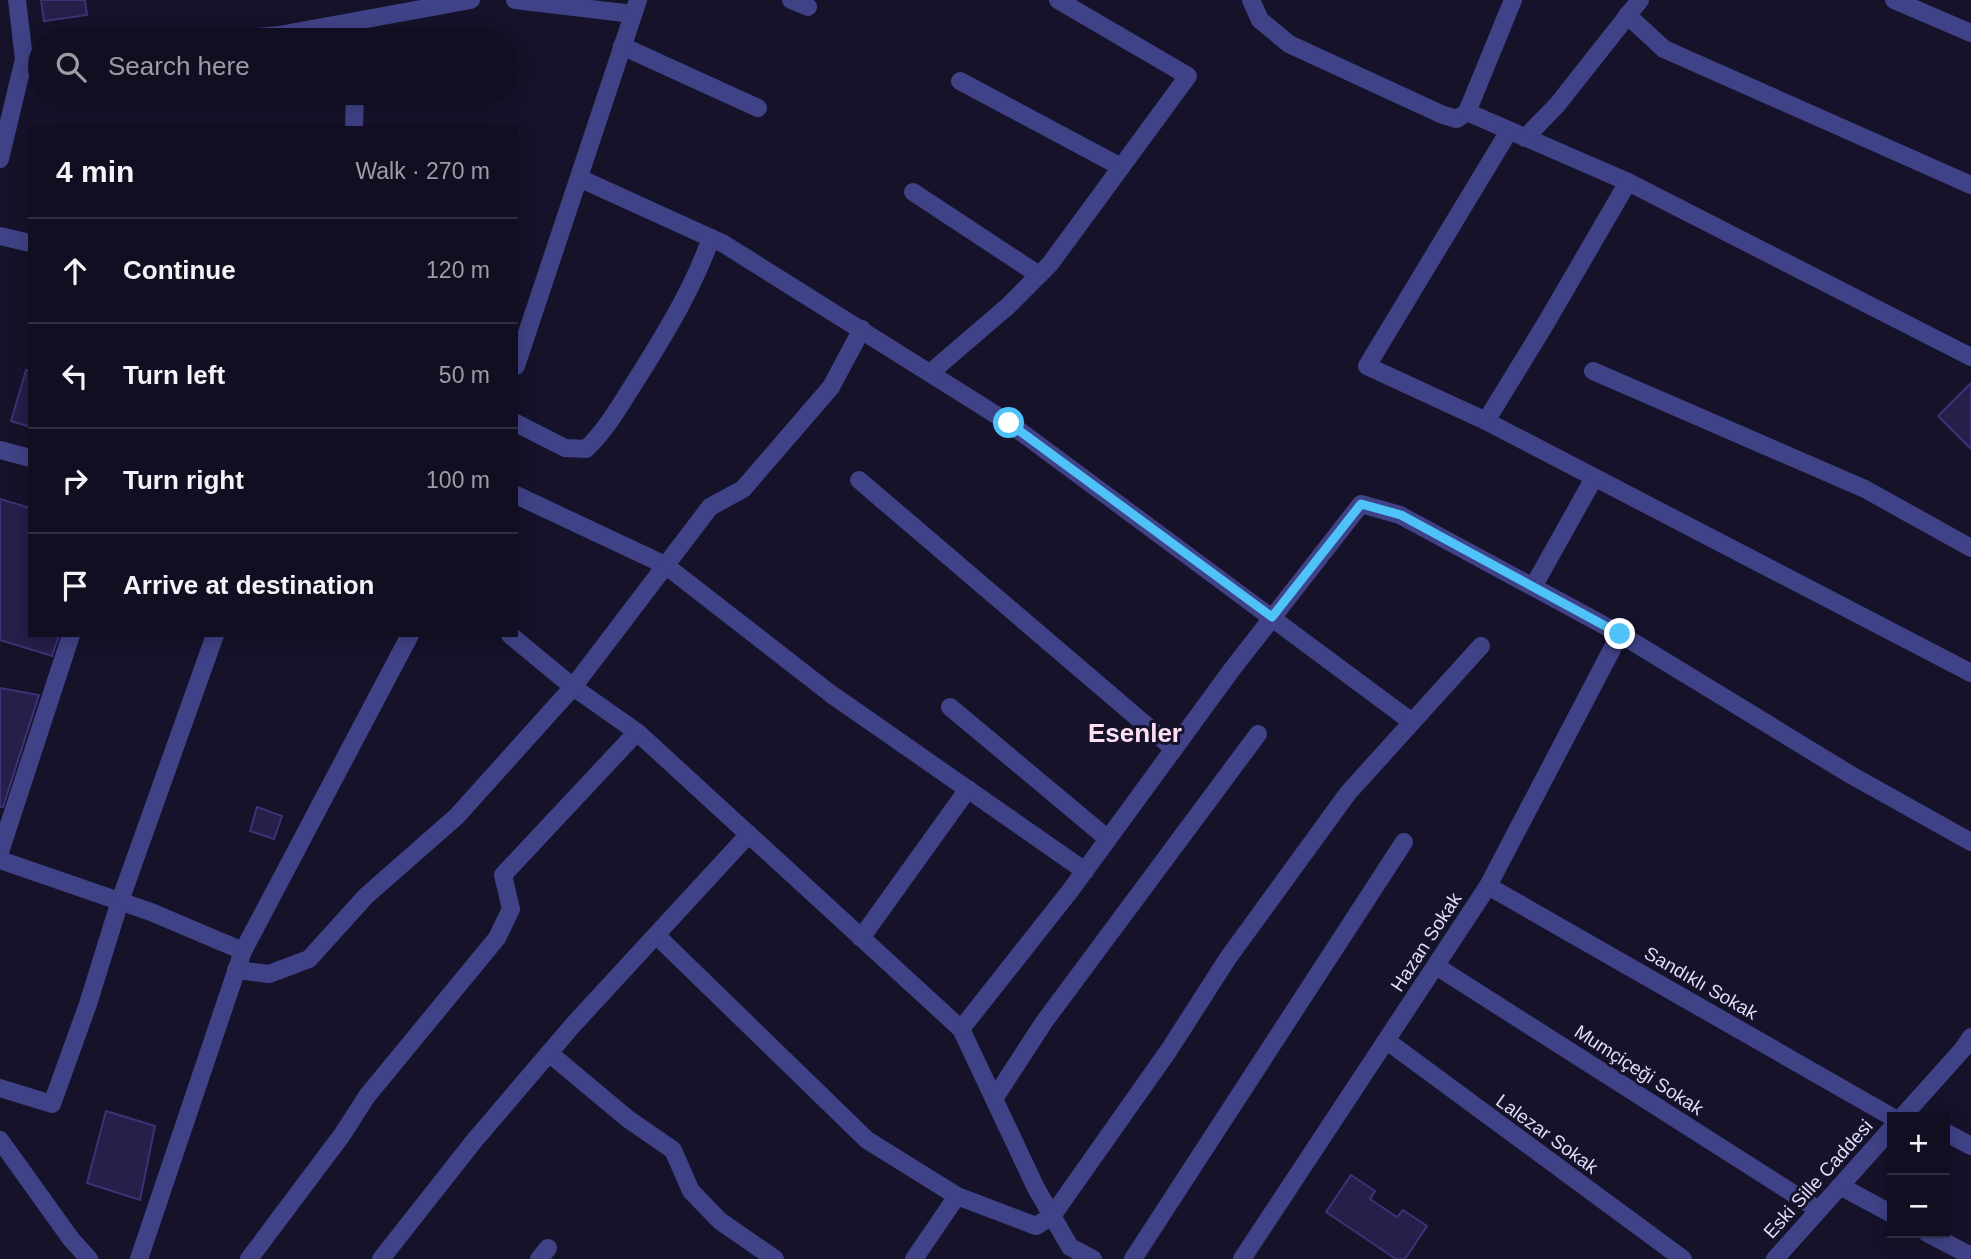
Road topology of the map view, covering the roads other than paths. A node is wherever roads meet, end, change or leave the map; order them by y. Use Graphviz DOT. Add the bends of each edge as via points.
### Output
graph roads {
  1 [pos="17,0"];
  2 [pos="471,0"];
  3 [pos="514,0"];
  4 [pos="1058,0"];
  5 [pos="1251,0"];
  6 [pos="1513,0"];
  7 [pos="1640,0"];
  8 [pos="1894,0"];
  9 [pos="635,7"];
  10 [pos="1627,15"];
  11 [pos="357,21"];
  12 [pos="318,28"];
  13 [pos="357,28"];
  14 [pos="1971,33"];
  15 [pos="28,43"];
  16 [pos="622,46"];
  17 [pos="28,71"];
  18 [pos="960,81"];
  19 [pos="355,105"];
  20 [pos="758,108"];
  21 [pos="1467,113"];
  22 [pos="355,126"];
  23 [pos="1517,134"];
  24 [pos="0,159"];
  25 [pos="1121,167"];
  26 [pos="579,178"];
  27 [pos="1628,182"];
  28 [pos="1971,185"];
  29 [pos="914,192"];
  30 [pos="0,236"];
  31 [pos="711,238"];
  32 [pos="28,243"];
  33 [pos="1039,275"];
  34 [pos="862,329"];
  35 [pos="1971,357"];
  36 [pos="518,359"];
  37 [pos="1593,371"];
  38 [pos="930,373"];
  39 [pos="1486,421"];
  40 [pos="518,424"];
  41 [pos="0,450"];
  42 [pos="28,457"];
  43 [pos="1594,478"];
  44 [pos="859,480"];
  45 [pos="518,496"];
  46 [pos="1971,548"];
  47 [pos="666,565"];
  48 [pos="1533,587"];
  49 [pos="1272,617"];
  50 [pos="1620,634"];
  51 [pos="70,637"];
  52 [pos="214,637"];
  53 [pos="409,637"];
  54 [pos="512,637"];
  55 [pos="1481,646"];
  56 [pos="1971,673"];
  57 [pos="573,687"];
  58 [pos="950,707"];
  59 [pos="1412,722"];
  60 [pos="638,732"];
  61 [pos="1258,734"];
  62 [pos="1174,749"];
  63 [pos="968,789"];
  64 [pos="749,834"];
  65 [pos="1108,839"];
  66 [pos="1404,842"];
  67 [pos="1971,842"];
  68 [pos="0,852"];
  69 [pos="0,860"];
  70 [pos="1085,871"];
  71 [pos="1488,886"];
  72 [pos="120,901"];
  73 [pos="656,934"];
  74 [pos="861,938"];
  75 [pos="243,951"];
  76 [pos="1436,965"];
  77 [pos="236,970"];
  78 [pos="961,1029"];
  79 [pos="1971,1037"];
  80 [pos="1387,1041"];
  81 [pos="549,1053"];
  82 [pos="0,1089"];
  83 [pos="994,1099"];
  84 [pos="1898,1112"];
  85 [pos="1908,1112"];
  86 [pos="1887,1134"];
  87 [pos="1950,1135"];
  88 [pos="0,1140"];
  89 [pos="1971,1146"];
  90 [pos="1840,1186"];
  91 [pos="957,1196"];
  92 [pos="1819,1210"];
  93 [pos="1887,1211"];
  94 [pos="1052,1216"];
  95 [pos="1937,1238"];
  96 [pos="1971,1256"];
  97 [pos="89,1259"];
  98 [pos="139,1259"];
  99 [pos="249,1259"];
  100 [pos="381,1259"];
  101 [pos="775,1259"];
  102 [pos="914,1259"];
  103 [pos="1093,1259"];
  104 [pos="1133,1259"];
  105 [pos="1242,1259"];
  106 [pos="1683,1259"];
  107 [pos="1775,1259"];
  1 -- 15 [label="street"];
  2 -- 11 [label="street"];
  3 -- 9 [label="street"];
  4 -- 25 [label="street" via="1188,76"];
  5 -- 21 [label="street" via="1260,20 1289,44 1443,115 1457,119"];
  6 -- 21 [label="street"];
  7 -- 10 [label="street"];
  8 -- 14 [label="street"];
  9 -- 16 [label="street"];
  10 -- 23 [label="street" via="1557,105"];
  10 -- 28 [label="street" via="1664,49"];
  11 -- 12 [label="street"];
  11 -- 13 [label="street"];
  16 -- 20 [label="street"];
  16 -- 26 [label="street"];
  17 -- 24 [label="street"];
  18 -- 25 [label="street"];
  19 -- 22 [label="street"];
  21 -- 23 [label="street"];
  23 -- 27 [label="street"];
  23 -- 39 [label="street" via="1367,366"];
  25 -- 33 [label="street"];
  26 -- 31 [label="street"];
  26 -- 36 [label="street"];
  27 -- 35 [label="street"];
  27 -- 39 [label="street"];
  29 -- 33 [label="street"];
  30 -- 32 [label="street"];
  31 -- 34 [label="street"];
  31 -- 40 [label="street" via="677,315 604,432 586,449 565,448"];
  33 -- 38 [label="street"];
  34 -- 38 [label="street"];
  34 -- 47 [label="street" via="831,387 743,489 710,507"];
  37 -- 46 [label="street" via="1865,489"];
  38 -- 49 [label="street" via="1009,423"];
  39 -- 43 [label="street"];
  41 -- 42 [label="street"];
  43 -- 48 [label="street"];
  43 -- 56 [label="street"];
  44 -- 62 [label="street"];
  45 -- 47 [label="street"];
  47 -- 57 [label="street"];
  47 -- 63 [label="street" via="831,694"];
  48 -- 49 [label="street" via="1401,515 1361,504"];
  48 -- 50 [label="street"];
  49 -- 59 [label="street"];
  49 -- 62 [label="street"];
  50 -- 67 [label="street" via="1851,775"];
  50 -- 71 [label="street, Hazan Sokak"];
  51 -- 68 [label="street"];
  52 -- 72 [label="street"];
  53 -- 75 [label="street"];
  54 -- 57 [label="street"];
  55 -- 59 [label="street"];
  57 -- 60 [label="street"];
  57 -- 77 [label="street" via="457,816 366,896 309,959 269,974"];
  58 -- 65 [label="street"];
  59 -- 94 [label="street" via="1348,793"];
  60 -- 64 [label="street"];
  60 -- 99 [label="street" via="503,875 511,909 497,937 367,1096"];
  61 -- 83 [label="street" via="1044,1022"];
  62 -- 65 [label="street"];
  63 -- 70 [label="street"];
  63 -- 74 [label="street"];
  64 -- 73 [label="street"];
  64 -- 74 [label="street"];
  65 -- 70 [label="street"];
  66 -- 104 [label="street"];
  69 -- 72 [label="street"];
  70 -- 78 [label="street"];
  71 -- 76 [label="street, Hazan Sokak"];
  71 -- 84 [label="street, Sandıklı Sokak"];
  72 -- 75 [label="street"];
  72 -- 82 [label="street" via="52,1104"];
  73 -- 81 [label="street"];
  73 -- 91 [label="street" via="867,1140"];
  74 -- 78 [label="street"];
  75 -- 77 [label="street"];
  76 -- 80 [label="street, Hazan Sokak"];
  76 -- 92 [label="street, Mumçiçeği Sokak"];
  77 -- 98 [label="street"];
  78 -- 83 [label="street"];
  79 -- 85 [label="street"];
  80 -- 105 [label="street, Hazan Sokak"];
  80 -- 106 [label="street, Lalezar Sokak"];
  81 -- 100 [label="street"];
  81 -- 101 [label="street" via="673,1150 691,1191 720,1221"];
  83 -- 94 [label="street"];
  86 -- 90 [label="street, Eski Sille Caddesi"];
  87 -- 89 [label="street"];
  88 -- 97 [label="street"];
  90 -- 92 [label="street, Eski Sille Caddesi"];
  90 -- 93 [label="street"];
  91 -- 94 [label="street" via="1037,1226"];
  91 -- 102 [label="street"];
  92 -- 107 [label="street, Eski Sille Caddesi"];
  94 -- 103 [label="street" via="1070,1247"];
  95 -- 96 [label="street"];
}
